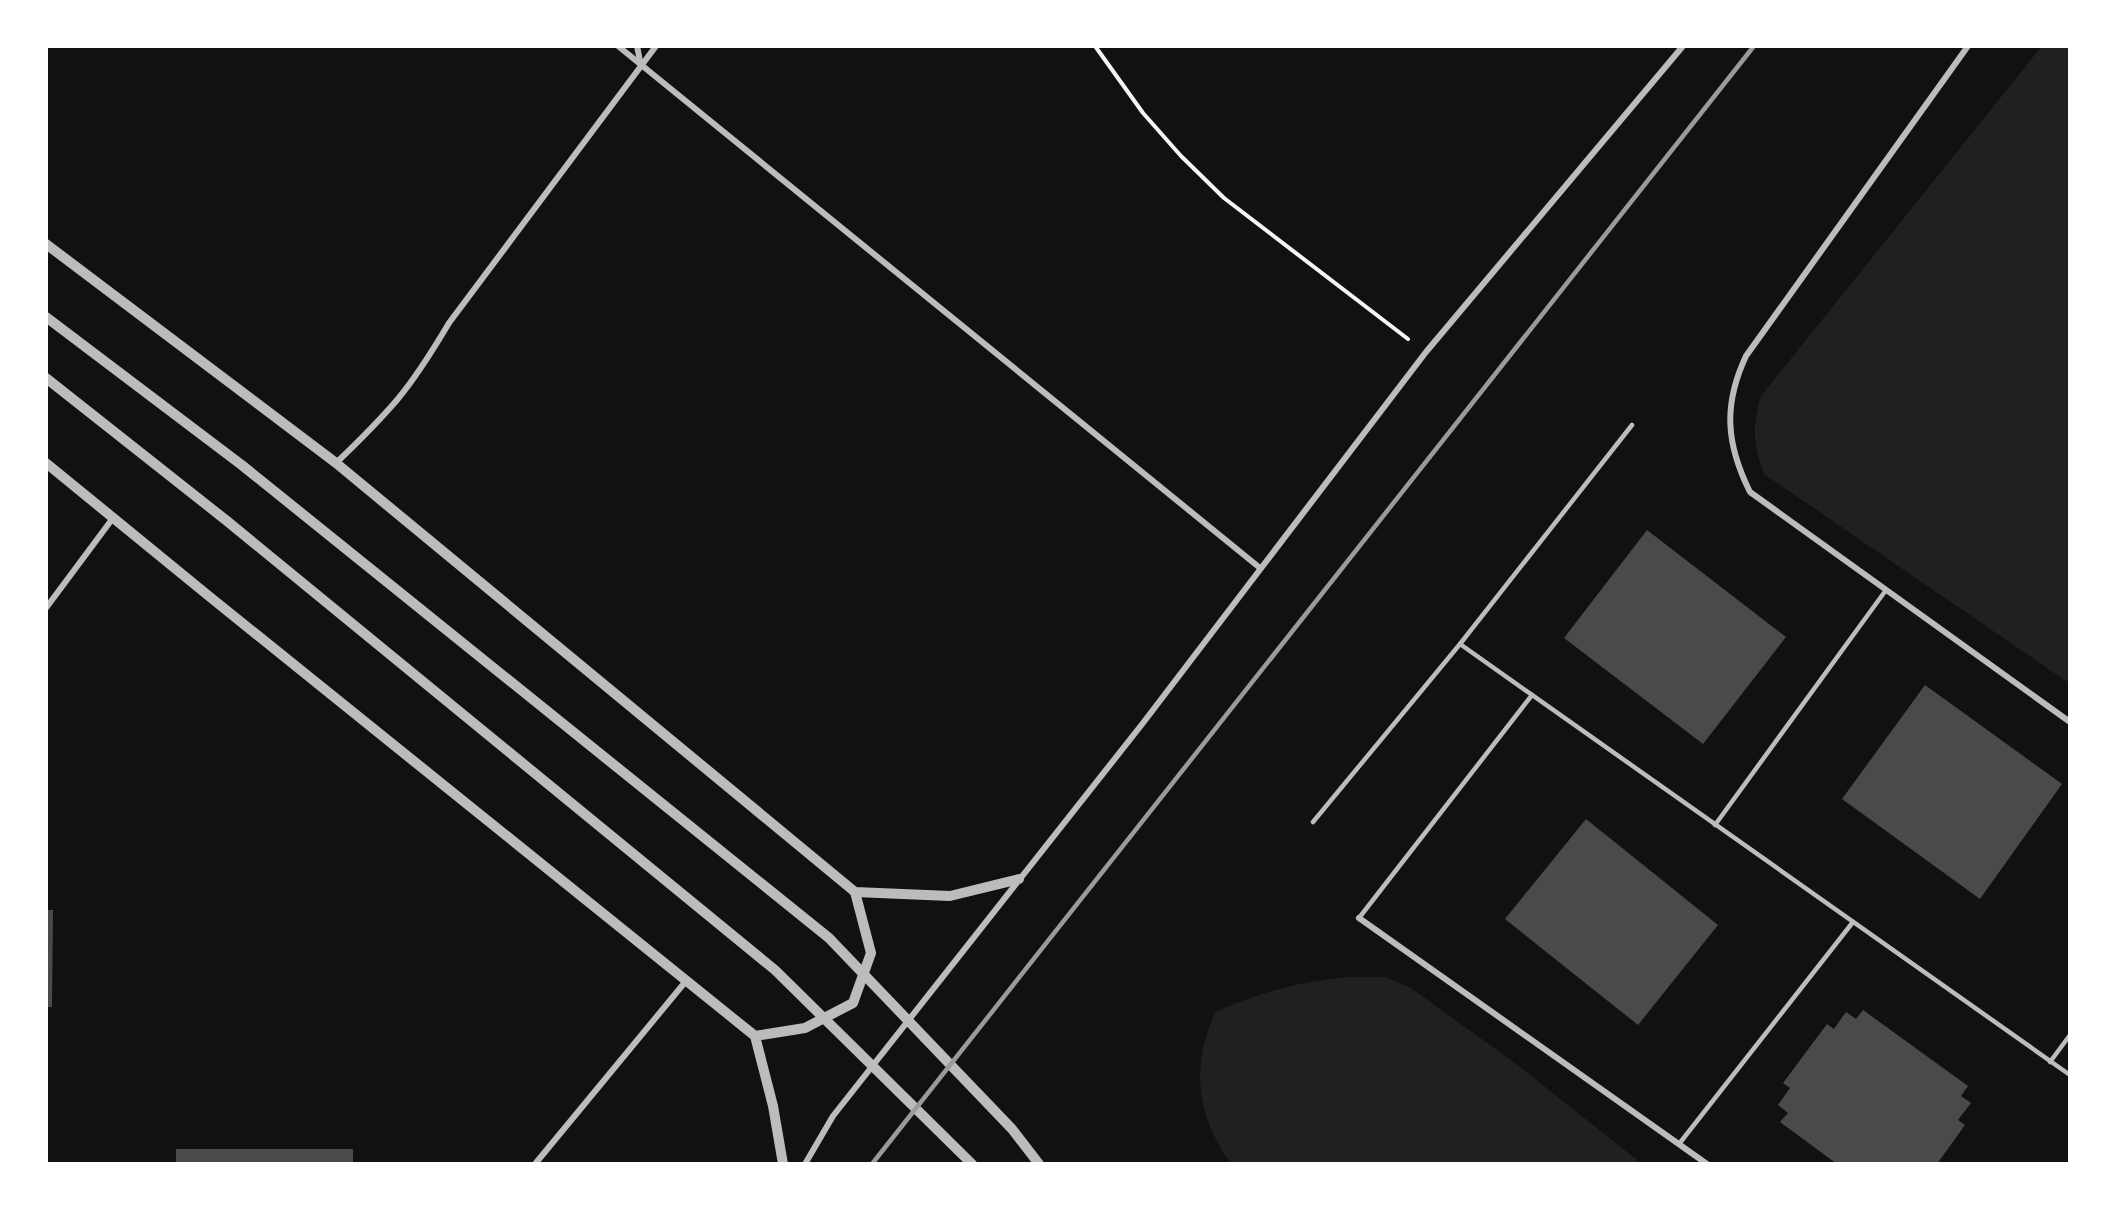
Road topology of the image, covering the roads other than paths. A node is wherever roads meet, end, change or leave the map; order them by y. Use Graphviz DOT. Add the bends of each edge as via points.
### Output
graph roads {
  1 [pos="618,46"];
  2 [pos="637,46"];
  3 [pos="656,46"];
  4 [pos="1683,46"];
  5 [pos="1968,46"];
  6 [pos="641,66"];
  7 [pos="46,244"];
  8 [pos="46,317"];
  9 [pos="46,378"];
  10 [pos="1632,425"];
  11 [pos="46,463"];
  12 [pos="336,463"];
  13 [pos="113,518"];
  14 [pos="1260,568"];
  15 [pos="1886,590"];
  16 [pos="46,608"];
  17 [pos="1460,644"];
  18 [pos="1532,695"];
  19 [pos="2070,722"];
  20 [pos="1313,822"];
  21 [pos="1716,825"];
  22 [pos="1019,879"];
  23 [pos="855,892"];
  24 [pos="1359,918"];
  25 [pos="1852,922"];
  26 [pos="686,981"];
  27 [pos="2070,1035"];
  28 [pos="755,1036"];
  29 [pos="2050,1062"];
  30 [pos="2070,1075"];
  31 [pos="1679,1144"];
  32 [pos="535,1164"];
  33 [pos="783,1164"];
  34 [pos="805,1164"];
  35 [pos="972,1164"];
  36 [pos="1040,1164"];
  37 [pos="1707,1164"];
  1 -- 6 [label="street"];
  2 -- 6 [label="street"];
  3 -- 6 [label="street"];
  4 -- 14 [label="street" via="1426,352"];
  5 -- 15 [label="street" via="1746,356 1731,397 1732,444 1738,469 1750,492"];
  6 -- 12 [label="street" via="449,323 397,400"];
  6 -- 14 [label="street"];
  7 -- 12 [label="street"];
  8 -- 36 [label="street" via="243,466 829,938 1012,1129"];
  9 -- 35 [label="street" via="227,521 775,970"];
  10 -- 17 [label="lane"];
  11 -- 13 [label="street"];
  12 -- 23 [label="street"];
  13 -- 16 [label="street"];
  13 -- 26 [label="street"];
  14 -- 22 [label="street"];
  15 -- 19 [label="street"];
  15 -- 21 [label="lane"];
  17 -- 18 [label="lane"];
  17 -- 20 [label="lane"];
  18 -- 21 [label="lane"];
  18 -- 24 [label="lane"];
  21 -- 25 [label="lane"];
  22 -- 23 [label="street" via="950,896"];
  22 -- 34 [label="street" via="833,1116"];
  23 -- 28 [label="street" via="871,953 853,1003 805,1028"];
  24 -- 31 [label="street"];
  25 -- 29 [label="lane"];
  25 -- 31 [label="lane"];
  26 -- 28 [label="street"];
  26 -- 32 [label="street"];
  27 -- 29 [label="lane"];
  28 -- 33 [label="street"];
  29 -- 30 [label="lane"];
  31 -- 37 [label="street"];
}
